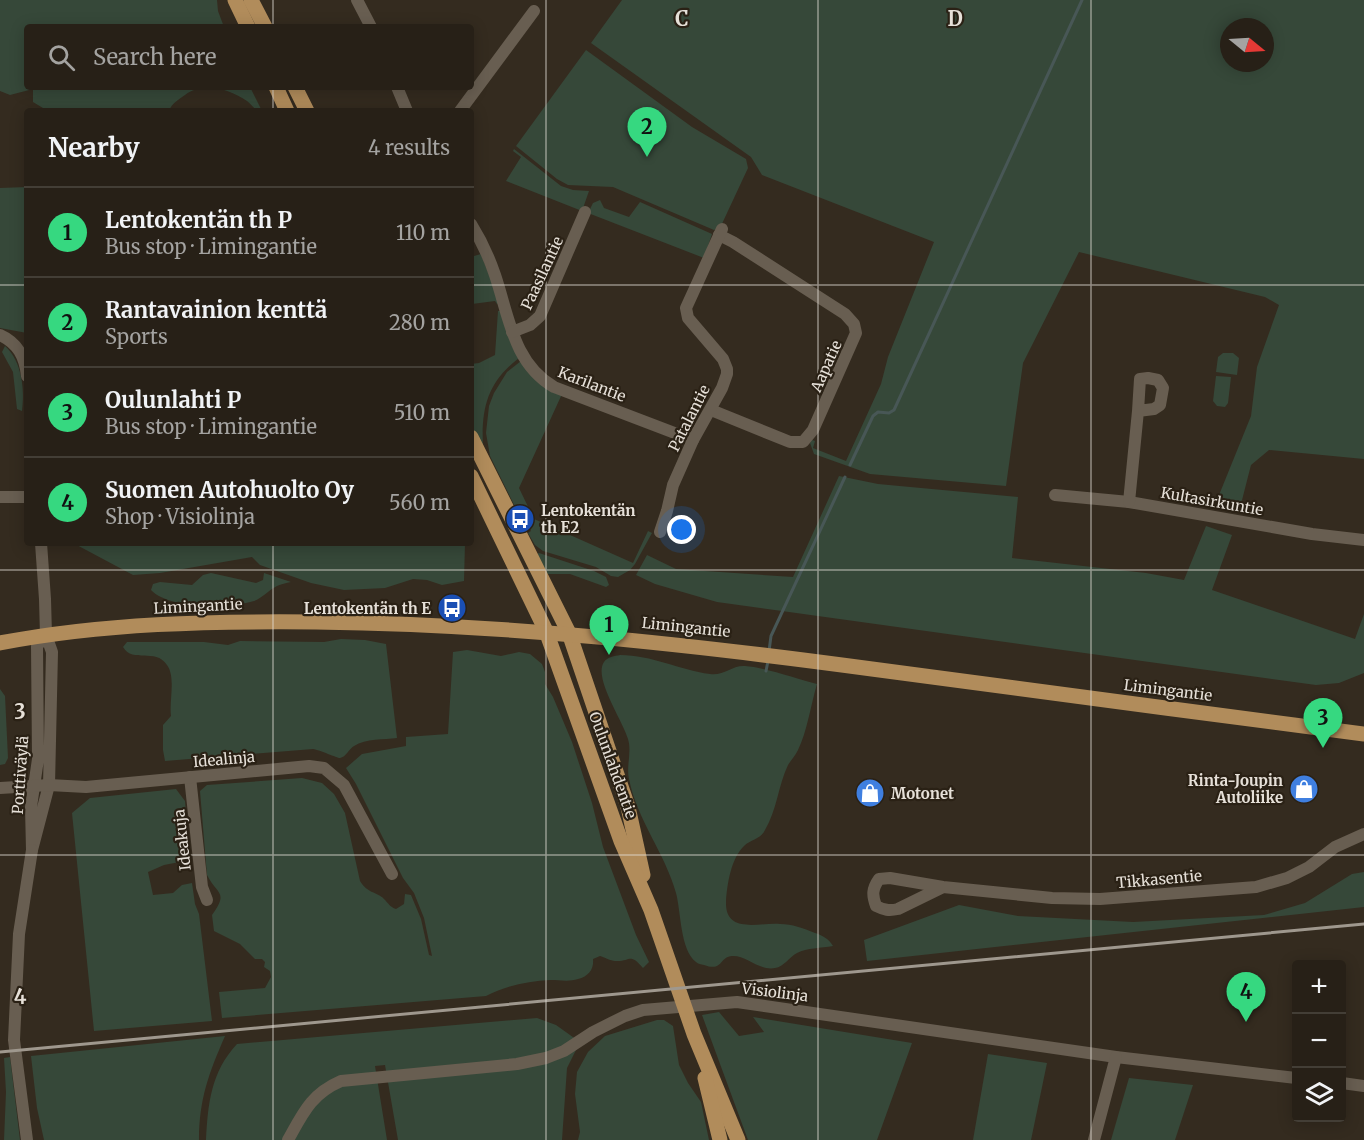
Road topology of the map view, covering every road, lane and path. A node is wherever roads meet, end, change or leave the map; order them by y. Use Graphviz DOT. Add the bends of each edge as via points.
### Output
graph roads {
  1 [pos="235,0"];
  2 [pos="251,0"];
  3 [pos="357,0"];
  4 [pos="534,11"];
  5 [pos="247,24"];
  6 [pos="263,24"];
  7 [pos="369,24"];
  8 [pos="277,90"];
  9 [pos="297,90"];
  10 [pos="398,90"];
  11 [pos="286,108"];
  12 [pos="306,108"];
  13 [pos="403,108"];
  14 [pos="462,108"];
  15 [pos="585,212"];
  16 [pos="474,229"];
  17 [pos="720,232"];
  18 [pos="512,333"];
  19 [pos="0,335"];
  20 [pos="24,350"];
  21 [pos="711,410"];
  22 [pos="1138,411"];
  23 [pos="693,440"];
  24 [pos="474,443"];
  25 [pos="474,482"];
  26 [pos="1055,495"];
  27 [pos="0,497"];
  28 [pos="24,497"];
  29 [pos="1129,502"];
  30 [pos="660,532"];
  31 [pos="1364,540"];
  32 [pos="41,546"];
  33 [pos="546,631"];
  34 [pos="569,633"];
  35 [pos="46,635"];
  36 [pos="0,643"];
  37 [pos="1364,734"];
  38 [pos="190,777"];
  39 [pos="49,785"];
  40 [pos="35,786"];
  41 [pos="0,788"];
  42 [pos="1364,834"];
  43 [pos="32,850"];
  44 [pos="392,873"];
  45 [pos="943,887"];
  46 [pos="207,900"];
  47 [pos="651,910"];
  48 [pos="694,1034"];
  49 [pos="1116,1057"];
  50 [pos="1292,1078"];
  51 [pos="1346,1084"];
  52 [pos="1364,1086"];
  53 [pos="27,1140"];
  54 [pos="288,1140"];
  55 [pos="720,1140"];
  56 [pos="738,1140"];
  57 [pos="1094,1140"];
  1 -- 5 [label="main road"];
  2 -- 6 [label="main road"];
  3 -- 7 [label="street"];
  4 -- 14 [label="street"];
  8 -- 11 [label="main road"];
  9 -- 12 [label="main road"];
  10 -- 13 [label="street"];
  15 -- 18 [label="street, Paasilantie" via="540,316"];
  16 -- 18 [label="street, Karilantie" via="494,272"];
  17 -- 21 [label="street, Patalantie" via="686,308 688,318 727,369"];
  17 -- 21 [label="street, Aapatie" via="845,314 856,333 811,435 803,442 790,442"];
  18 -- 23 [label="street, Karilantie" via="528,364 548,383"];
  19 -- 20 [label="street"];
  21 -- 23 [label="street, Patalantie"];
  22 -- 29 [label="street"];
  23 -- 30 [label="street, Patalantie" via="673,485"];
  24 -- 34 [label="main road, Oulunlahdentie"];
  25 -- 33 [label="main road, Oulunlahdentie"];
  26 -- 29 [label="street, Kultasirkuntie"];
  27 -- 28 [label="street"];
  29 -- 31 [label="street, Kultasirkuntie"];
  32 -- 35 [label="street"];
  33 -- 34 [label="main road, Limingantie"];
  33 -- 35 [label="main road, Limingantie" via="219,621"];
  33 -- 47 [label="main road, Oulunlahdentie" via="621,840"];
  34 -- 37 [label="main road, Limingantie" via="793,658"];
  34 -- 47 [label="main road, Oulunlahdentie" via="628,807"];
  35 -- 36 [label="main road, Limingantie"];
  35 -- 39 [label="street, Porttiväylä" via="52,652"];
  35 -- 40 [label="street, Porttiväylä" via="37,646"];
  38 -- 39 [label="street, Idealinja" via="86,787"];
  38 -- 44 [label="street, Idealinja" via="309,766 324,768 344,785"];
  38 -- 46 [label="street, Ideakuja" via="202,886"];
  39 -- 40 [label="street, Idealinja"];
  39 -- 43 [label="street, Porttiväylä"];
  40 -- 41 [label="street, Idealinja"];
  40 -- 43 [label="street, Porttiväylä"];
  42 -- 45 [label="street, Tikkasentie" via="1335,847 1287,878 1256,887 1100,899"];
  43 -- 53 [label="street, Porttiväylä" via="19,934 14,1040"];
  45 -- 45 [label="street, Tikkasentie" via="879,879 873,896 876,906 883,910 898,909"];
  47 -- 48 [label="main road, Oulunlahdentie"];
  48 -- 55 [label="main road, Oulunlahdentie"];
  48 -- 56 [label="main road, Oulunlahdentie"];
  49 -- 50 [label="street, Visiolinja"];
  49 -- 54 [label="street, Visiolinja" via="737,1002 672,1007 625,1016 546,1058 341,1081 317,1095"];
  49 -- 57 [label="street"];
  51 -- 52 [label="street"];
}
